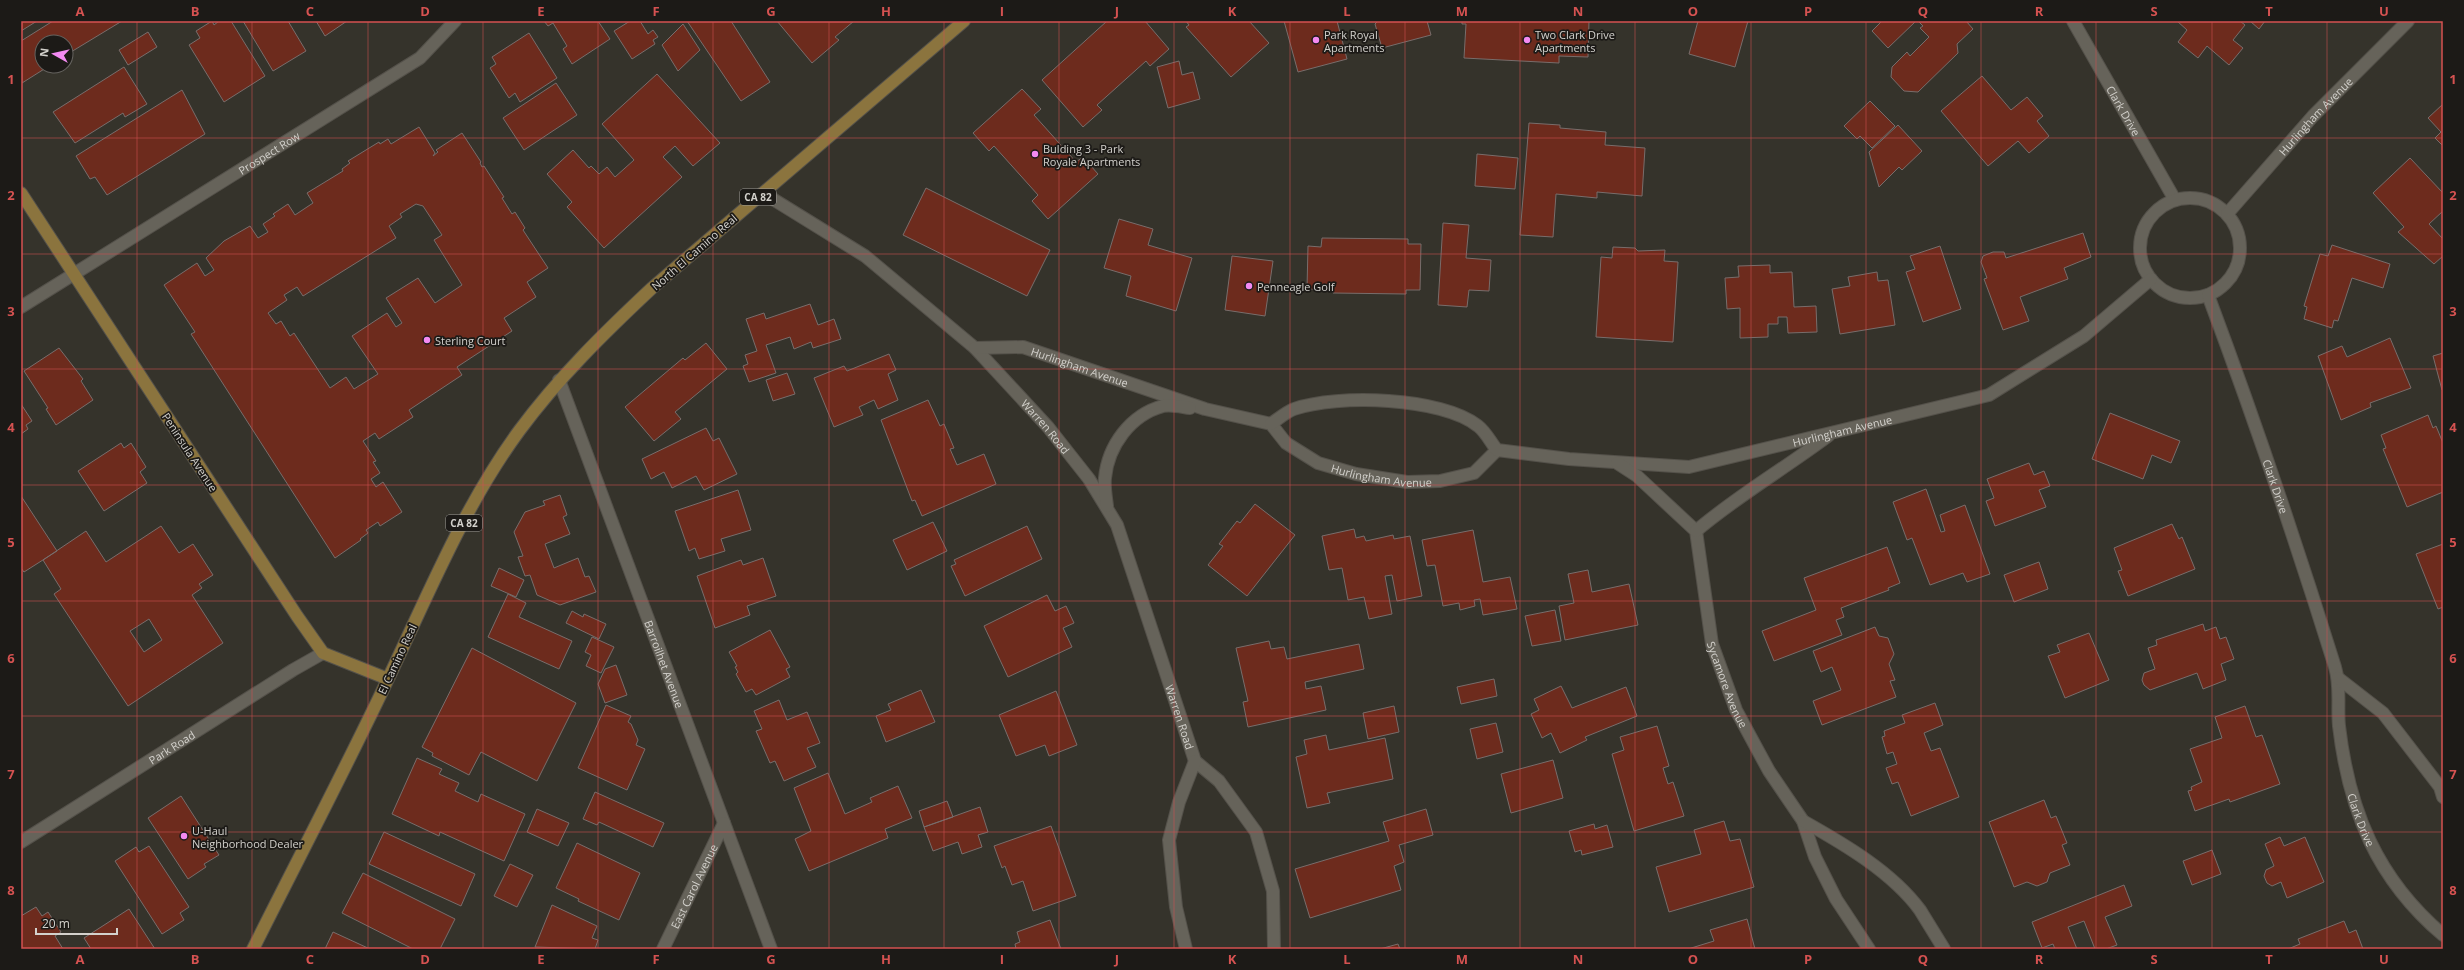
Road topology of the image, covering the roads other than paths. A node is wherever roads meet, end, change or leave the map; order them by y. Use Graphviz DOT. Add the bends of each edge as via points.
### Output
graph roads {
  1 [pos="456,21"];
  2 [pos="964,21"];
  3 [pos="2073,21"];
  4 [pos="2408,21"];
  5 [pos="21,193"];
  6 [pos="763,193"];
  7 [pos="2175,200"];
  8 [pos="2227,214"];
  9 [pos="74,273"];
  10 [pos="2151,280"];
  11 [pos="2208,295"];
  12 [pos="21,307"];
  13 [pos="975,348"];
  14 [pos="559,380"];
  15 [pos="1205,409"];
  16 [pos="1272,424"];
  17 [pos="1832,432"];
  18 [pos="1497,450"];
  19 [pos="1616,462"];
  20 [pos="1107,508"];
  21 [pos="1696,531"];
  22 [pos="323,652"];
  23 [pos="2338,678"];
  24 [pos="388,679"];
  25 [pos="1195,760"];
  26 [pos="2443,797"];
  27 [pos="1803,822"];
  28 [pos="724,823"];
  29 [pos="21,842"];
  30 [pos="2443,935"];
  31 [pos="253,949"];
  32 [pos="663,949"];
  33 [pos="771,949"];
  34 [pos="1186,949"];
  35 [pos="1274,949"];
  36 [pos="1869,949"];
  37 [pos="1944,949"];
  1 -- 9 [label="street, Prospect Row" via="420,58"];
  2 -- 6 [label="main road, North El Camino Real / CA 82"];
  3 -- 7 [label="street, Clark Drive"];
  4 -- 8 [label="street, Hurlingham Avenue" via="2313,116"];
  5 -- 9 [label="main road, Peninsula Avenue"];
  6 -- 13 [label="street, Warren Road" via="865,256"];
  6 -- 14 [label="main road, North El Camino Real / CA 82" via="652,288"];
  7 -- 8 [label="street" via="2204,199"];
  7 -- 10 [label="street" via="2161,207 2149,219 2142,233 2140,249 2143,265"];
  8 -- 11 [label="street" via="2236,228 2240,243 2239,260 2233,275 2222,287"];
  9 -- 12 [label="street, Prospect Row"];
  9 -- 22 [label="main road, Peninsula Avenue"];
  10 -- 11 [label="street" via="2177,297 2193,298"];
  10 -- 17 [label="street, Hurlingham Avenue" via="2084,336 1989,395"];
  11 -- 23 [label="street, Clark Drive" via="2254,419"];
  13 -- 15 [label="street, Hurlingham Avenue" via="1023,347"];
  13 -- 20 [label="street, Warren Road" via="1048,426 1089,479"];
  14 -- 24 [label="main road, El Camino Real / CA 82" via="518,432 482,487 425,598"];
  14 -- 28 [label="street, Barroilhet Avenue"];
  15 -- 16 [label="street, Hurlingham Avenue"];
  15 -- 20 [label="street, Hurlingham Avenue" via="1164,406 1140,416 1122,433 1107,465"];
  16 -- 18 [label="street" via="1292,409 1309,404 1358,400 1404,402 1460,415 1479,426"];
  16 -- 18 [label="street, Hurlingham Avenue" via="1286,443 1318,463 1356,474 1407,482 1440,481 1474,473"];
  17 -- 19 [label="street, Hurlingham Avenue" via="1689,467"];
  17 -- 21 [label="street" via="1760,485 1726,506"];
  18 -- 19 [label="street, Hurlingham Avenue"];
  19 -- 21 [label="street" via="1637,476"];
  20 -- 25 [label="street, Warren Road" via="1117,525"];
  21 -- 27 [label="street, Sycamore Avenue" via="1712,644 1736,710 1769,771"];
  22 -- 24 [label="main road"];
  22 -- 29 [label="street, Park Road"];
  23 -- 26 [label="street" via="2383,713 2440,787"];
  23 -- 30 [label="street, Clark Drive" via="2339,724 2346,774 2366,838 2391,878 2424,919"];
  24 -- 31 [label="main road, El Camino Real / CA 82"];
  25 -- 34 [label="street, Warren Road" via="1179,802 1169,840 1176,907"];
  25 -- 35 [label="street, Warren Road" via="1219,781 1256,832 1273,890"];
  27 -- 36 [label="street, Sycamore Avenue" via="1815,857 1832,892"];
  27 -- 37 [label="street, Sycamore Avenue" via="1843,844 1889,879 1919,909"];
  28 -- 32 [label="street, East Carol Avenue"];
  28 -- 33 [label="street, Barroilhet Avenue"];
}
